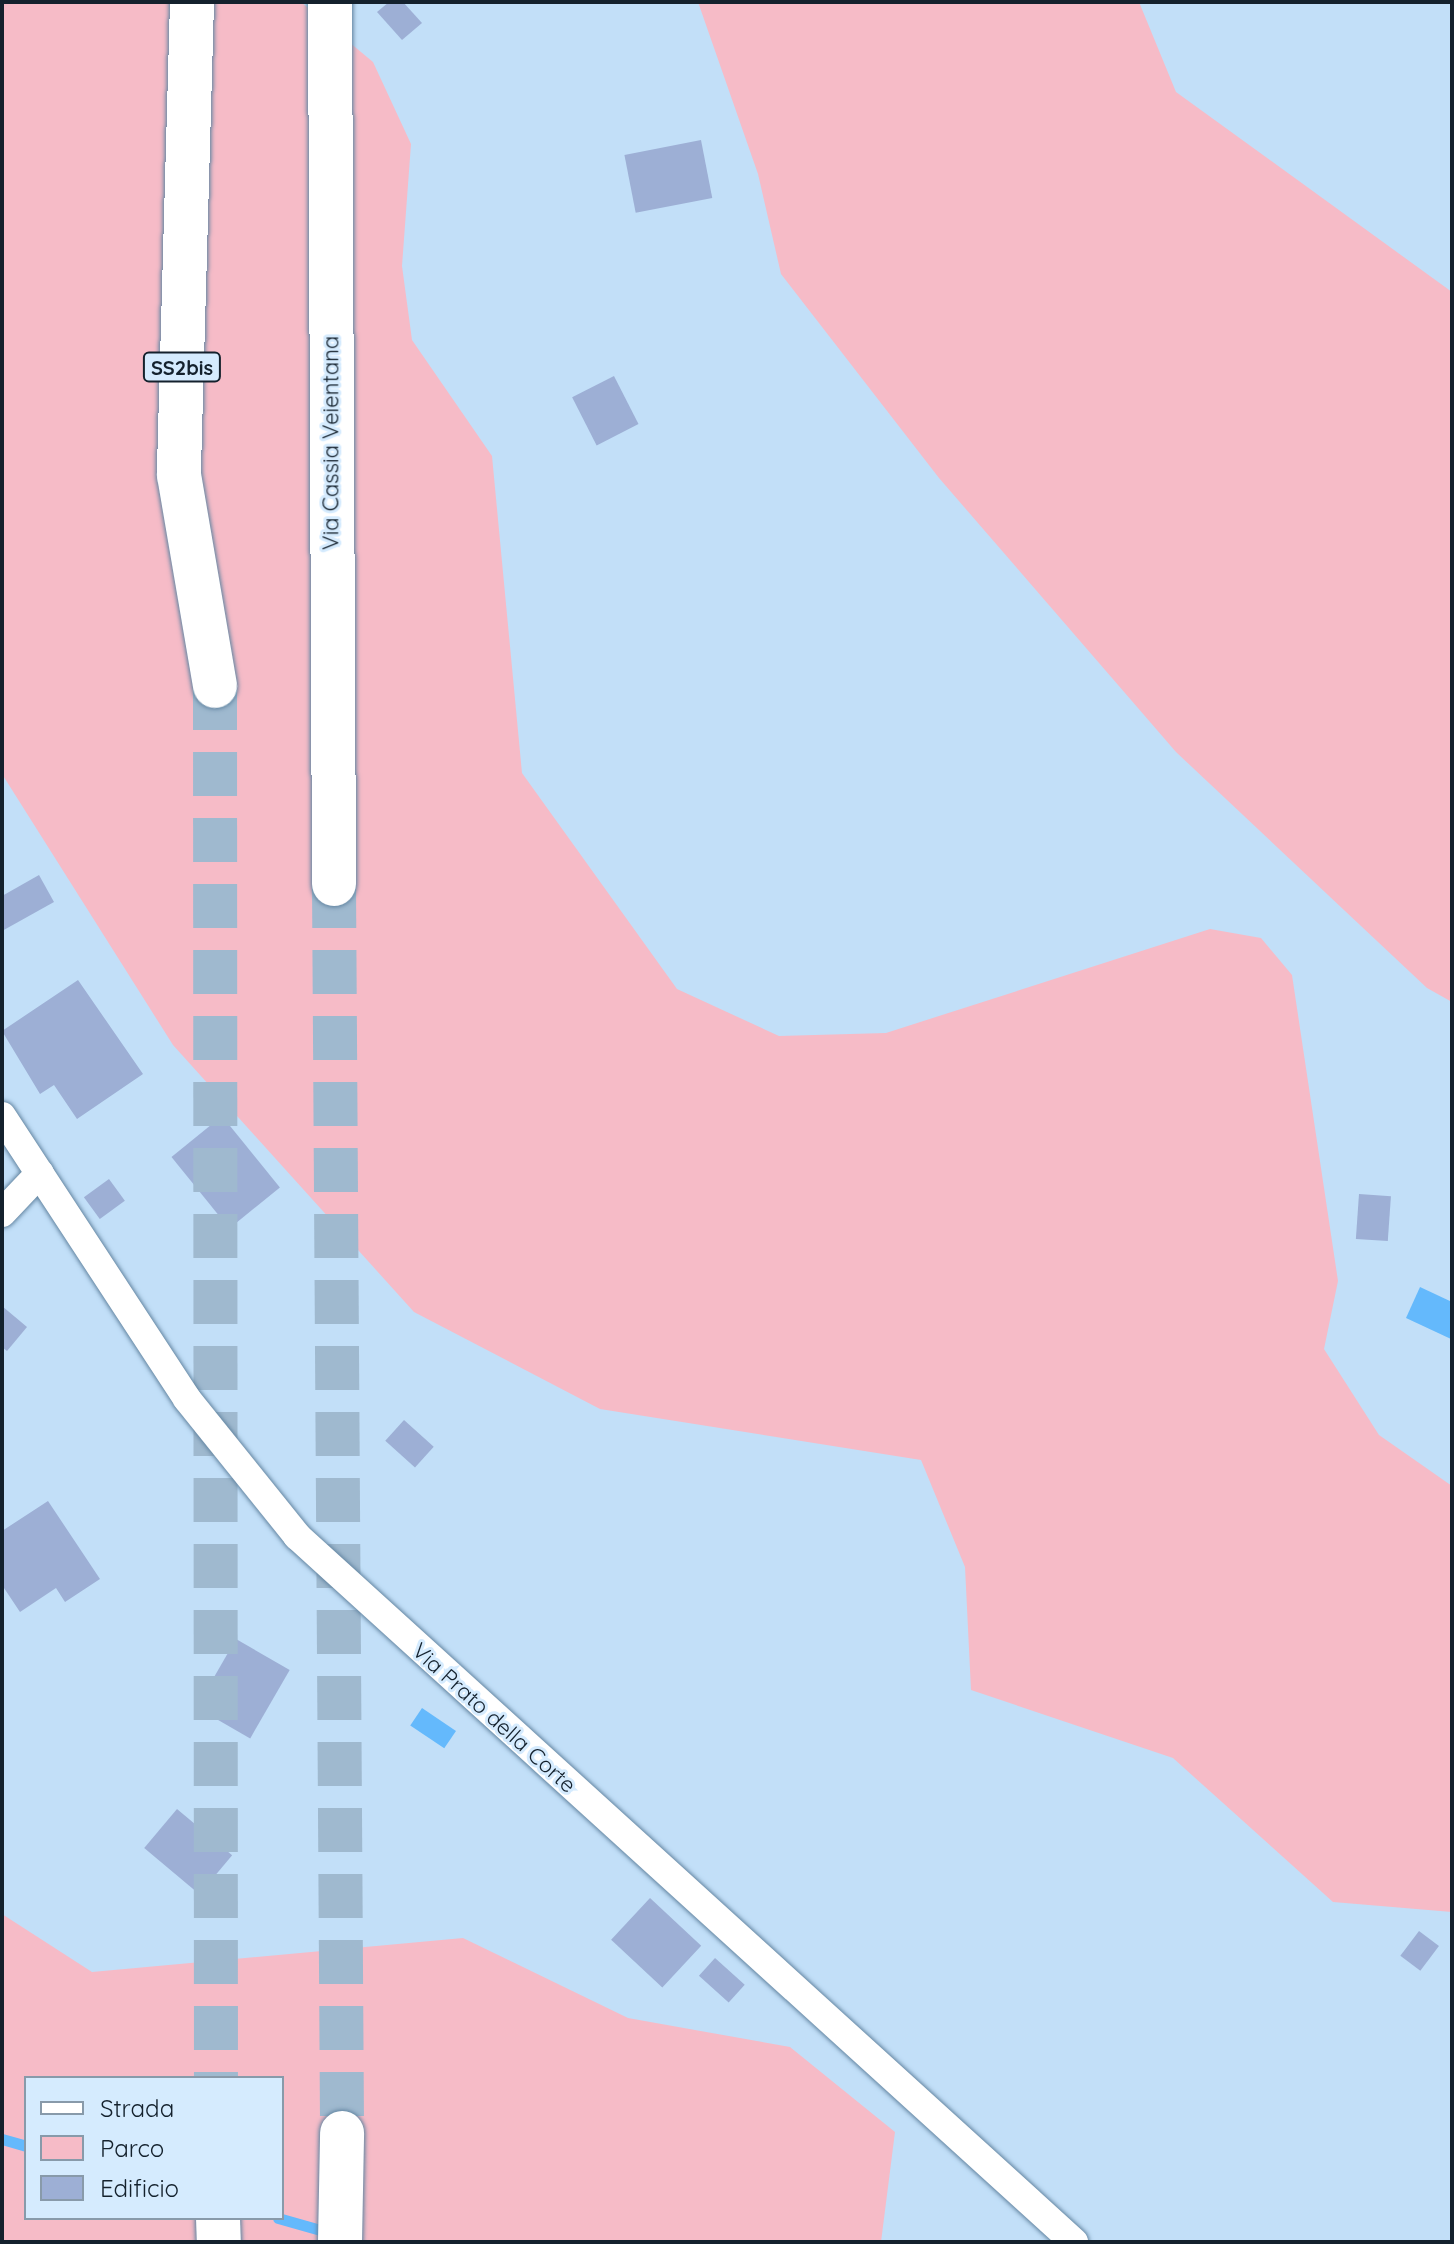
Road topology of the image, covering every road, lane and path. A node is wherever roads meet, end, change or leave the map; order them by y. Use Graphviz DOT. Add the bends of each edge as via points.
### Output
graph roads {
  1 [pos="192,2"];
  2 [pos="330,2"];
  3 [pos="215,686"];
  4 [pos="334,884"];
  5 [pos="2,1116"];
  6 [pos="40,1173"];
  7 [pos="2,1213"];
  8 [pos="342,2133"];
  9 [pos="218,2220"];
  10 [pos="219,2242"];
  11 [pos="340,2242"];
  12 [pos="1074,2242"];
  1 -- 3 [label="highway, SS2bis" via="179,475"];
  2 -- 4 [label="highway, Via Cassia Veientana"];
  5 -- 6 [label="street, Via Prato della Corte"];
  6 -- 7 [label="street"];
  6 -- 12 [label="street, Via Prato della Corte" via="187,1399 297,1536"];
  8 -- 11 [label="highway"];
  9 -- 10 [label="highway"];
}
